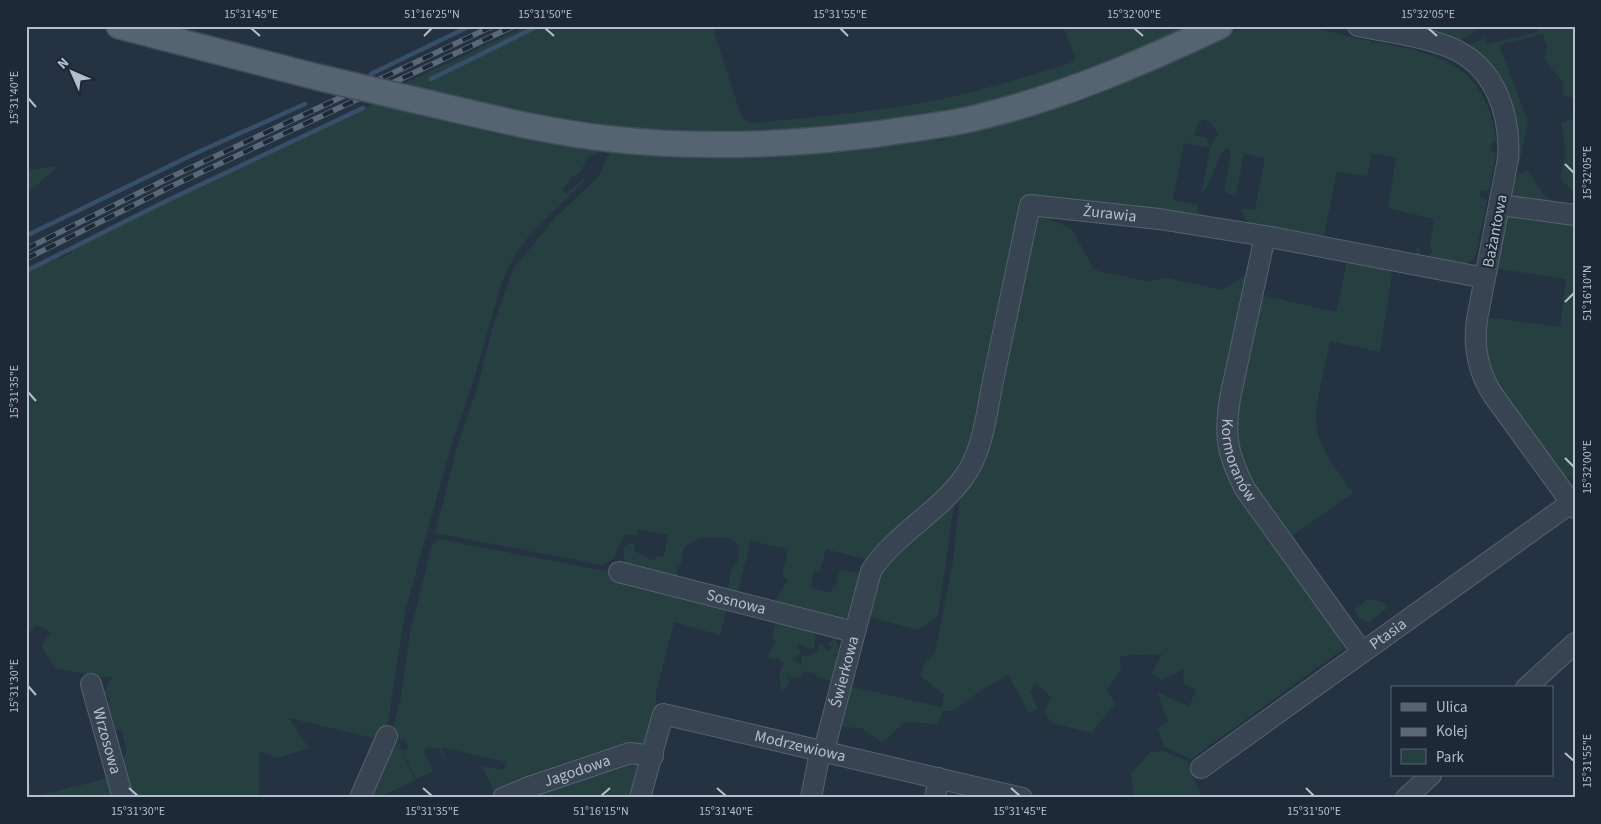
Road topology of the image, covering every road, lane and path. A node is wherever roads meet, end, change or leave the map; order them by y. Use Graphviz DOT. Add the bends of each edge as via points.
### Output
graph roads {
  1 [pos="119,26"];
  2 [pos="1220,26"];
  3 [pos="1358,26"];
  4 [pos="1500,205"];
  5 [pos="1575,215"];
  6 [pos="1265,236"];
  7 [pos="1486,278"];
  8 [pos="950,493"];
  9 [pos="1573,504"];
  10 [pos="618,572"];
  11 [pos="854,632"];
  12 [pos="1575,643"];
  13 [pos="1362,652"];
  14 [pos="91,684"];
  15 [pos="1528,686"];
  16 [pos="387,736"];
  17 [pos="824,750"];
  18 [pos="653,756"];
  19 [pos="1200,768"];
  20 [pos="1430,776"];
  21 [pos="939,778"];
  22 [pos="123,798"];
  23 [pos="360,798"];
  24 [pos="503,798"];
  25 [pos="640,798"];
  26 [pos="811,798"];
  27 [pos="935,798"];
  28 [pos="1022,798"];
  29 [pos="1406,798"];
  1 -- 2 [label="main road, bridge" via="516,124 666,144 753,145 826,141 979,117 1112,75"];
  3 -- 4 [label="street, Bażantowa" via="1449,47 1470,60 1494,86 1505,110 1510,135"];
  4 -- 5 [label="street"];
  4 -- 7 [label="street, Bażantowa"];
  6 -- 7 [label="street, Żurawia"];
  6 -- 8 [label="street, Żurawia" via="1159,219 1030,205 980,439 973,462"];
  6 -- 13 [label="street, Kormoranów" via="1226,422 1231,460 1245,488"];
  7 -- 9 [label="street, Bażantowa" via="1475,336 1483,377"];
  8 -- 11 [label="street, Świerkowa" via="871,571"];
  9 -- 13 [label="street, Ptasia"];
  10 -- 11 [label="street, Sosnowa"];
  11 -- 17 [label="street, Świerkowa"];
  12 -- 15 [label="street"];
  13 -- 19 [label="street, Ptasia"];
  14 -- 22 [label="street, Wrzosowa"];
  16 -- 23 [label="street"];
  17 -- 18 [label="street, Modrzewiowa" via="663,714"];
  17 -- 21 [label="street, Modrzewiowa"];
  17 -- 26 [label="street, Świerkowa" via="818,762"];
  18 -- 24 [label="street, Jagodowa" via="630,753"];
  18 -- 25 [label="street, Modrzewiowa"];
  20 -- 29 [label="street"];
  21 -- 27 [label="street"];
  21 -- 28 [label="street, Modrzewiowa"];
}
